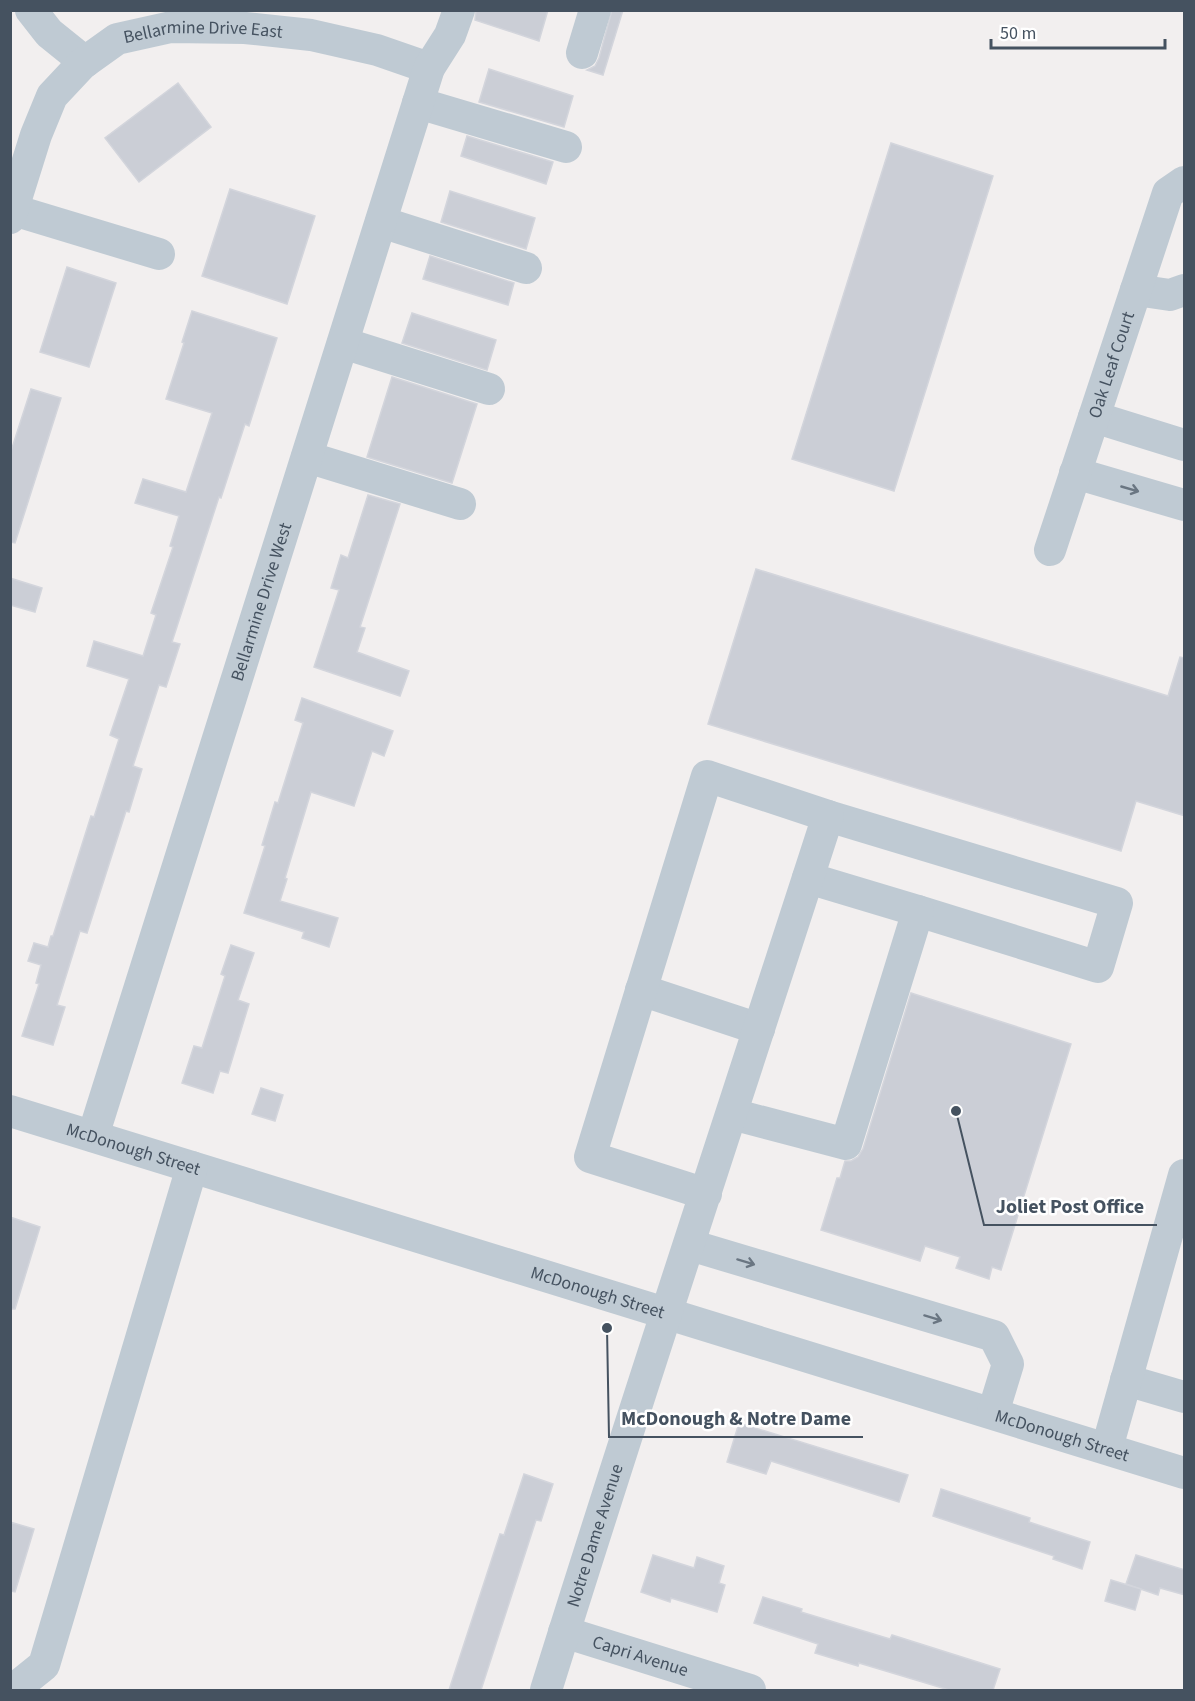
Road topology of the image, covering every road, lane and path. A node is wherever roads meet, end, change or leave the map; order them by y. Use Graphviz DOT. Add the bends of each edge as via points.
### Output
graph roads {
  1 [pos="459,10"];
  2 [pos="595,10"];
  3 [pos="10,17"];
  4 [pos="217,19"];
  5 [pos="40,22"];
  6 [pos="582,53"];
  7 [pos="85,62"];
  8 [pos="429,68"];
  9 [pos="418,103"];
  10 [pos="566,147"];
  11 [pos="1182,183"];
  12 [pos="11,212"];
  13 [pos="381,222"];
  14 [pos="159,254"];
  15 [pos="526,268"];
  16 [pos="1136,290"];
  17 [pos="1185,290"];
  18 [pos="343,343"];
  19 [pos="489,389"];
  20 [pos="1094,417"];
  21 [pos="1185,445"];
  22 [pos="307,457"];
  23 [pos="1075,473"];
  24 [pos="460,504"];
  25 [pos="1185,505"];
  26 [pos="1050,550"];
  27 [pos="828,816"];
  28 [pos="808,878"];
  29 [pos="918,911"];
  30 [pos="641,990"];
  31 [pos="759,1029"];
  32 [pos="10,1111"];
  33 [pos="732,1114"];
  34 [pos="93,1136"];
  35 [pos="192,1167"];
  36 [pos="1185,1175"];
  37 [pos="706,1194"];
  38 [pos="690,1245"];
  39 [pos="668,1314"];
  40 [pos="1126,1380"];
  41 [pos="1185,1397"];
  42 [pos="993,1413"];
  43 [pos="1107,1448"];
  44 [pos="1185,1473"];
  45 [pos="564,1632"];
  46 [pos="13,1690"];
  47 [pos="546,1690"];
  48 [pos="750,1690"];
  1 -- 8 [label="street, Bellarmine Drive West" via="450,35"];
  2 -- 6 [label="street"];
  3 -- 5 [label="street"];
  4 -- 7 [label="street, Bellarmine Drive East" via="117,39"];
  4 -- 8 [label="street, Bellarmine Drive East" via="245,28 311,35 377,50"];
  5 -- 7 [label="street"];
  7 -- 12 [label="street, Bellarmine Drive East" via="52,96"];
  8 -- 9 [label="street, Bellarmine Drive West"];
  9 -- 10 [label="street"];
  9 -- 13 [label="street, Bellarmine Drive West"];
  11 -- 16 [label="street, Oak Leaf Court" via="1168,193"];
  12 -- 14 [label="street"];
  13 -- 15 [label="street"];
  13 -- 18 [label="street, Bellarmine Drive West"];
  16 -- 17 [label="street" via="1170,295"];
  16 -- 20 [label="street, Oak Leaf Court"];
  18 -- 19 [label="street"];
  18 -- 22 [label="street, Bellarmine Drive West"];
  20 -- 21 [label="street"];
  20 -- 23 [label="street, Oak Leaf Court"];
  22 -- 24 [label="street"];
  22 -- 34 [label="street, Bellarmine Drive West"];
  23 -- 25 [label="street, one-way"];
  23 -- 26 [label="street, Oak Leaf Court"];
  27 -- 28 [label="street, Notre Dame Avenue"];
  27 -- 29 [label="street" via="1118,903 1098,967"];
  27 -- 30 [label="street" via="707,776"];
  28 -- 29 [label="street"];
  28 -- 31 [label="street, Notre Dame Avenue"];
  29 -- 33 [label="street" via="846,1144"];
  30 -- 31 [label="street"];
  30 -- 37 [label="street" via="590,1157"];
  31 -- 33 [label="street, Notre Dame Avenue"];
  32 -- 34 [label="street, McDonough Street"];
  33 -- 37 [label="street, Notre Dame Avenue"];
  34 -- 35 [label="street, McDonough Street"];
  35 -- 39 [label="street, McDonough Street"];
  35 -- 46 [label="street" via="44,1665"];
  36 -- 40 [label="street"];
  37 -- 38 [label="street, Notre Dame Avenue"];
  38 -- 39 [label="street, Notre Dame Avenue"];
  38 -- 42 [label="street, one-way" via="994,1336 1008,1364"];
  39 -- 42 [label="street, McDonough Street"];
  39 -- 45 [label="street, Notre Dame Avenue"];
  40 -- 41 [label="street"];
  40 -- 43 [label="street"];
  42 -- 43 [label="street, McDonough Street"];
  43 -- 44 [label="street, McDonough Street"];
  45 -- 47 [label="street, Notre Dame Avenue"];
  45 -- 48 [label="street, Capri Avenue"];
}
